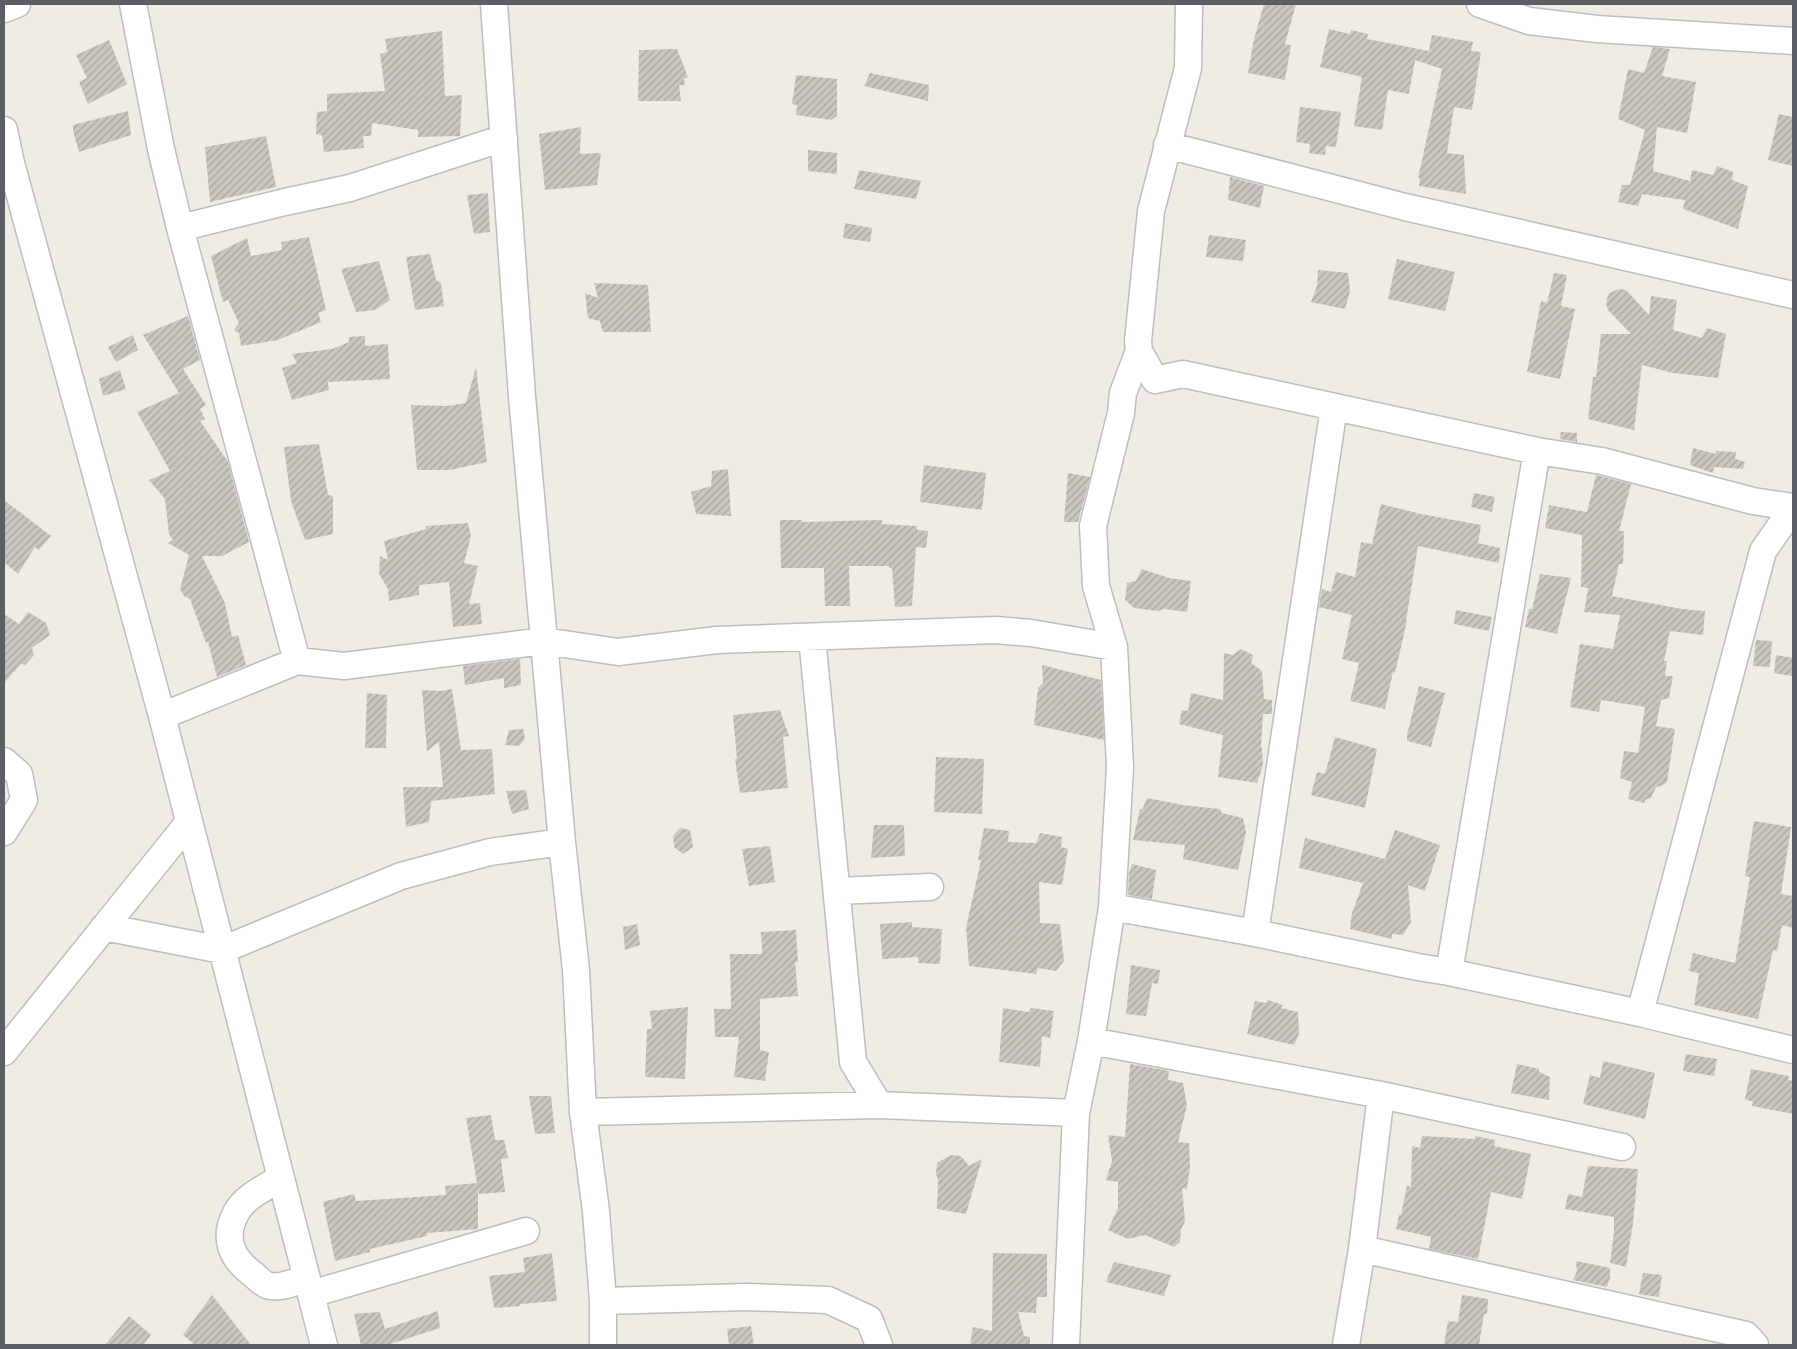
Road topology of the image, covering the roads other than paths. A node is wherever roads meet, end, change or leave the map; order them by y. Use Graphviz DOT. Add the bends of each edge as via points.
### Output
graph roads {
  1 [pos="17,4"];
  2 [pos="133,4"];
  3 [pos="494,4"];
  4 [pos="1189,4"];
  5 [pos="1480,4"];
  6 [pos="4,9"];
  7 [pos="1793,41"];
  8 [pos="4,130"];
  9 [pos="504,138"];
  10 [pos="1167,146"];
  11 [pos="180,228"];
  12 [pos="1793,295"];
  13 [pos="1139,351"];
  14 [pos="1155,380"];
  15 [pos="1334,407"];
  16 [pos="1121,413"];
  17 [pos="1537,451"];
  18 [pos="1753,501"];
  19 [pos="1793,507"];
  20 [pos="1763,551"];
  21 [pos="812,637"];
  22 [pos="544,641"];
  23 [pos="1114,647"];
  24 [pos="297,661"];
  25 [pos="162,716"];
  26 [pos="4,761"];
  27 [pos="189,822"];
  28 [pos="4,832"];
  29 [pos="562,842"];
  30 [pos="930,887"];
  31 [pos="836,891"];
  32 [pos="1112,907"];
  33 [pos="104,927"];
  34 [pos="1255,932"];
  35 [pos="222,950"];
  36 [pos="1448,972"];
  37 [pos="1640,1013"];
  38 [pos="1090,1041"];
  39 [pos="1793,1050"];
  40 [pos="4,1052"];
  41 [pos="853,1062"];
  42 [pos="1381,1095"];
  43 [pos="879,1105"];
  44 [pos="835,1106"];
  45 [pos="582,1112"];
  46 [pos="1076,1113"];
  47 [pos="1622,1147"];
  48 [pos="281,1178"];
  49 [pos="526,1232"];
  50 [pos="1362,1249"];
  51 [pos="309,1286"];
  52 [pos="603,1301"];
  53 [pos="324,1345"];
  54 [pos="603,1345"];
  55 [pos="879,1345"];
  56 [pos="1066,1345"];
  57 [pos="1346,1345"];
  58 [pos="1755,1345"];
  1 -- 6 [label="street"];
  2 -- 11 [label="street"];
  3 -- 9 [label="street"];
  4 -- 10 [label="street" via="1188,68"];
  5 -- 7 [label="street" via="1529,21 1597,29"];
  8 -- 25 [label="street"];
  9 -- 11 [label="street" via="350,188"];
  9 -- 22 [label="street" via="522,396"];
  10 -- 12 [label="street" via="1405,207"];
  10 -- 13 [label="street" via="1151,211"];
  11 -- 24 [label="street"];
  13 -- 14 [label="street"];
  13 -- 16 [label="street" via="1123,393"];
  14 -- 15 [label="street" via="1183,374"];
  14 -- 16 [label="street"];
  15 -- 17 [label="street"];
  15 -- 34 [label="street"];
  16 -- 23 [label="street" via="1093,526 1096,586"];
  17 -- 18 [label="street" via="1602,461"];
  17 -- 36 [label="street"];
  18 -- 19 [label="street"];
  18 -- 20 [label="street"];
  19 -- 20 [label="street"];
  20 -- 37 [label="street"];
  21 -- 22 [label="street" via="717,640 618,652"];
  21 -- 23 [label="street" via="995,630"];
  21 -- 31 [label="street"];
  22 -- 24 [label="street" via="344,666"];
  22 -- 29 [label="street"];
  23 -- 32 [label="street" via="1120,767"];
  24 -- 25 [label="street"];
  25 -- 27 [label="street"];
  26 -- 28 [label="street" via="19,774 24,800"];
  27 -- 33 [label="street"];
  27 -- 35 [label="street"];
  29 -- 35 [label="street" via="490,852 401,876"];
  29 -- 45 [label="street" via="576,970"];
  30 -- 31 [label="street"];
  31 -- 41 [label="street"];
  32 -- 34 [label="street"];
  32 -- 38 [label="street"];
  33 -- 35 [label="street"];
  33 -- 40 [label="street"];
  34 -- 36 [label="street"];
  35 -- 48 [label="street"];
  36 -- 37 [label="street"];
  37 -- 39 [label="street"];
  38 -- 42 [label="street"];
  38 -- 46 [label="street"];
  41 -- 43 [label="street"];
  41 -- 44 [label="street"];
  42 -- 47 [label="street"];
  42 -- 50 [label="street"];
  43 -- 44 [label="street"];
  43 -- 46 [label="street"];
  44 -- 45 [label="street"];
  45 -- 52 [label="street" via="596,1211"];
  46 -- 56 [label="street"];
  48 -- 51 [label="street"];
  48 -- 51 [label="street" via="252,1195 236,1211 229,1231 231,1249 240,1265 267,1285"];
  49 -- 51 [label="street"];
  50 -- 57 [label="street"];
  50 -- 58 [label="street" via="1746,1335"];
  51 -- 53 [label="street"];
  52 -- 54 [label="street"];
  52 -- 55 [label="street" via="747,1296 828,1300 869,1319"];
}
